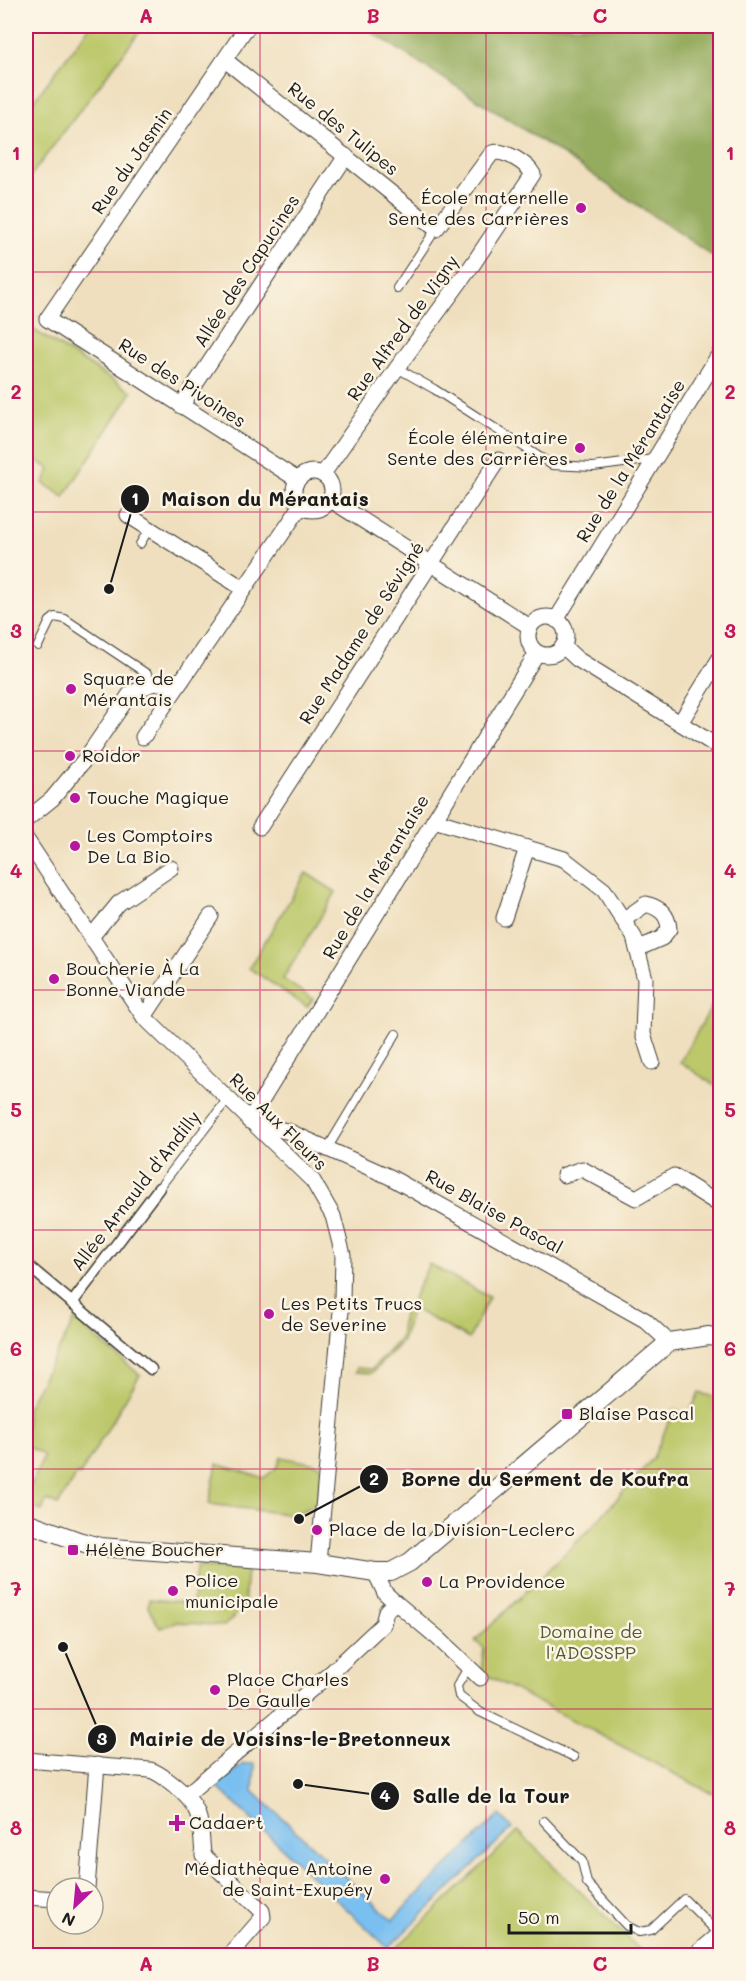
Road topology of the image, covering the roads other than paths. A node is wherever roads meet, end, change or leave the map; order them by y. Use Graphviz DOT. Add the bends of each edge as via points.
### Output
graph roads {
  1 [pos="249,26"];
  2 [pos="225,60"];
  3 [pos="346,156"];
  4 [pos="436,229"];
  5 [pos="398,288"];
  6 [pos="47,319"];
  7 [pos="720,353"];
  8 [pos="397,368"];
  9 [pos="181,406"];
  10 [pos="655,459"];
  11 [pos="498,460"];
  12 [pos="323,474"];
  13 [pos="298,480"];
  14 [pos="331,501"];
  15 [pos="301,506"];
  16 [pos="128,515"];
  17 [pos="149,529"];
  18 [pos="140,544"];
  19 [pos="431,563"];
  20 [pos="243,589"];
  21 [pos="556,620"];
  22 [pos="530,627"];
  23 [pos="38,646"];
  24 [pos="563,646"];
  25 [pos="537,653"];
  26 [pos="720,658"];
  27 [pos="182,680"];
  28 [pos="151,684"];
  29 [pos="680,723"];
  30 [pos="143,737"];
  31 [pos="720,748"];
  32 [pos="26,820"];
  33 [pos="434,820"];
  34 [pos="260,827"];
  35 [pos="26,839"];
  36 [pos="527,848"];
  37 [pos="171,868"];
  38 [pos="211,916"];
  39 [pos="504,918"];
  40 [pos="623,920"];
  41 [pos="91,937"];
  42 [pos="637,949"];
  43 [pos="144,1017"];
  44 [pos="396,1034"];
  45 [pos="652,1062"];
  46 [pos="227,1100"];
  47 [pos="249,1121"];
  48 [pos="327,1149"];
  49 [pos="564,1175"];
  50 [pos="159,1188"];
  51 [pos="720,1205"];
  52 [pos="26,1264"];
  53 [pos="72,1303"];
  54 [pos="720,1338"];
  55 [pos="669,1342"];
  56 [pos="152,1369"];
  57 [pos="26,1522"];
  58 [pos="318,1563"];
  59 [pos="375,1572"];
  60 [pos="395,1602"];
  61 [pos="474,1673"];
  62 [pos="574,1757"];
  63 [pos="26,1760"];
  64 [pos="97,1765"];
  65 [pos="190,1800"];
  66 [pos="544,1821"];
  67 [pos="88,1876"];
  68 [pos="26,1897"];
  69 [pos="45,1898"];
  70 [pos="720,1935"];
  71 [pos="229,1956"];
  72 [pos="694,1956"];
  1 -- 2 [label="street, Rue du Jasmin"];
  2 -- 3 [label="street, Rue des Tulipes"];
  2 -- 6 [label="street, Rue du Jasmin"];
  3 -- 4 [label="street, Rue des Tulipes"];
  3 -- 9 [label="street, Allée des Capucines"];
  4 -- 5 [label="lane"];
  4 -- 8 [label="street, Rue Alfred de Vigny" via="492,153 502,152 531,170 532,179"];
  6 -- 9 [label="street, Rue des Pivoines"];
  7 -- 10 [label="street, Rue de la Mérantaise"];
  8 -- 10 [label="lane" via="552,465 593,467"];
  8 -- 12 [label="street, Rue Alfred de Vigny"];
  9 -- 13 [label="street, Rue des Pivoines"];
  10 -- 21 [label="street, Rue de la Mérantaise"];
  11 -- 19 [label="street, Rue Madame de Sévigné"];
  12 -- 13 [label="street" via="309,472"];
  12 -- 14 [label="street" via="332,486"];
  13 -- 15 [label="street" via="294,494"];
  14 -- 15 [label="street" via="320,509"];
  14 -- 19 [label="street"];
  15 -- 20 [label="street"];
  16 -- 17 [label="street"];
  17 -- 18 [label="lane"];
  17 -- 20 [label="street"];
  19 -- 22 [label="street"];
  19 -- 34 [label="street, Rue Madame de Sévigné"];
  20 -- 27 [label="street"];
  21 -- 22 [label="street" via="545,617"];
  21 -- 24 [label="street" via="566,634"];
  22 -- 25 [label="street" via="529,644"];
  23 -- 28 [label="lane" via="50,621 55,617 65,619 147,674"];
  24 -- 25 [label="street" via="554,654"];
  24 -- 29 [label="street" via="577,659"];
  25 -- 33 [label="street, Rue de la Mérantaise"];
  26 -- 29 [label="street"];
  27 -- 28 [label="street"];
  27 -- 30 [label="street"];
  28 -- 32 [label="street" via="130,694 86,758 52,799"];
  29 -- 31 [label="street"];
  33 -- 36 [label="street"];
  33 -- 47 [label="street, Rue de la Mérantaise"];
  35 -- 41 [label="street, Rue Aux Fleurs"];
  36 -- 39 [label="street"];
  36 -- 40 [label="street" via="564,859 604,890"];
  37 -- 41 [label="street" via="119,903"];
  38 -- 43 [label="street"];
  40 -- 42 [label="street"];
  40 -- 42 [label="street" via="646,904 658,908 669,919 669,929 662,938"];
  41 -- 43 [label="street, Rue Aux Fleurs"];
  42 -- 45 [label="street" via="645,979 643,1034"];
  43 -- 46 [label="street, Rue Aux Fleurs"];
  44 -- 48 [label="lane"];
  46 -- 47 [label="street, Rue Aux Fleurs"];
  46 -- 50 [label="lane, Allée Arnauld d'Andilly"];
  47 -- 48 [label="street, Rue Blaise Pascal" via="290,1132"];
  47 -- 58 [label="street, Rue Aux Fleurs" via="313,1181 333,1215 343,1255"];
  48 -- 55 [label="street, Rue Blaise Pascal" via="390,1177 544,1262 645,1320"];
  49 -- 51 [label="street" via="582,1169 636,1198 674,1176"];
  50 -- 53 [label="street, Allée Arnauld d'Andilly"];
  52 -- 53 [label="street"];
  53 -- 56 [label="street"];
  54 -- 55 [label="street"];
  55 -- 59 [label="street" via="410,1562 391,1572"];
  57 -- 58 [label="street" via="100,1546"];
  58 -- 59 [label="street"];
  59 -- 60 [label="street" via="385,1593"];
  60 -- 61 [label="street"];
  60 -- 65 [label="street" via="386,1611 383,1624"];
  61 -- 62 [label="lane" via="457,1686 459,1696 480,1712"];
  63 -- 64 [label="street"];
  64 -- 65 [label="street" via="159,1773"];
  64 -- 67 [label="street"];
  65 -- 71 [label="street" via="200,1823 203,1855 262,1911 262,1917"];
  66 -- 70 [label="lane" via="582,1861 587,1883 627,1926 639,1932 651,1930 684,1899"];
  68 -- 69 [label="street"];
  70 -- 72 [label="street"];
}
